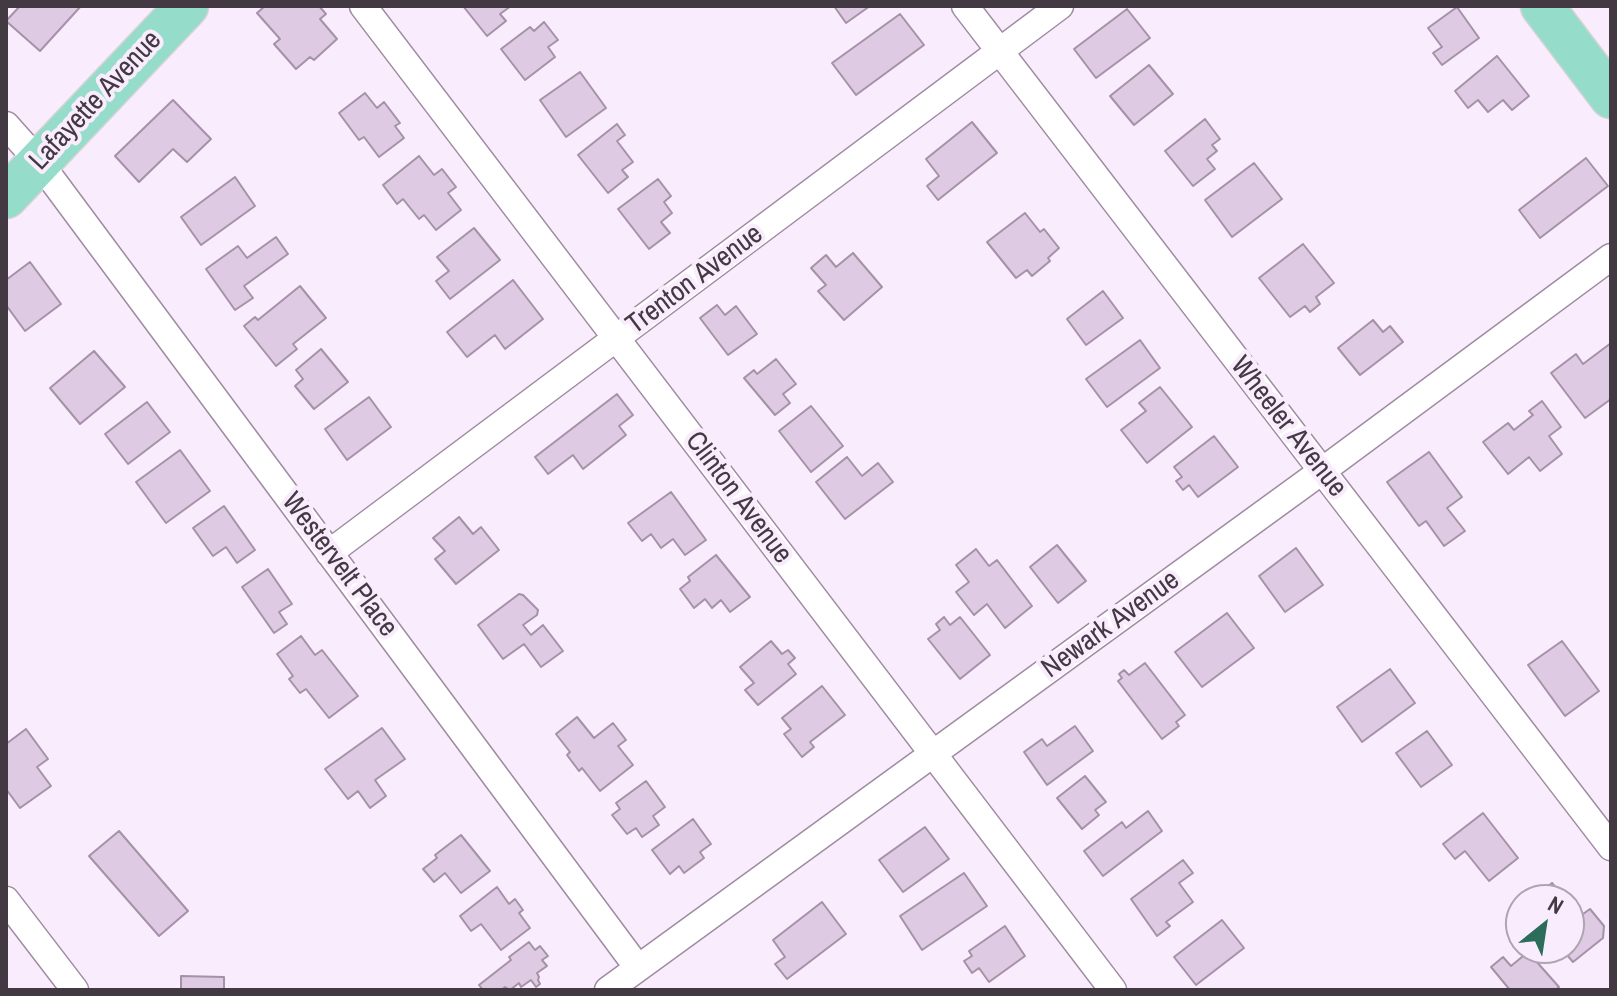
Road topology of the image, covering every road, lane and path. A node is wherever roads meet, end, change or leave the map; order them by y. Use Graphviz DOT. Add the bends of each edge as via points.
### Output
graph roads {
  1 [pos="187,6"];
  2 [pos="363,6"];
  3 [pos="965,6"];
  4 [pos="1060,6"];
  5 [pos="1542,6"];
  6 [pos="1000,51"];
  7 [pos="1611,97"];
  8 [pos="6,125"];
  9 [pos="39,162"];
  10 [pos="6,197"];
  11 [pos="1611,257"];
  12 [pos="617,338"];
  13 [pos="1322,471"];
  14 [pos="329,553"];
  15 [pos="933,754"];
  16 [pos="1611,847"];
  17 [pos="6,900"];
  18 [pos="638,968"];
  19 [pos="75,990"];
  20 [pos="608,990"];
  21 [pos="1113,990"];
  1 -- 9 [label="main road, Lafayette Avenue"];
  2 -- 12 [label="street, Clinton Avenue"];
  3 -- 6 [label="street, Wheeler Avenue"];
  4 -- 6 [label="street, Trenton Avenue"];
  5 -- 7 [label="main road"];
  6 -- 12 [label="street, Trenton Avenue"];
  6 -- 13 [label="street, Wheeler Avenue"];
  8 -- 9 [label="street, Westervelt Place"];
  9 -- 10 [label="main road, Lafayette Avenue"];
  9 -- 14 [label="street, Westervelt Place"];
  11 -- 13 [label="street, Newark Avenue"];
  12 -- 14 [label="street, Trenton Avenue"];
  12 -- 15 [label="street, Clinton Avenue"];
  13 -- 15 [label="street, Newark Avenue"];
  13 -- 16 [label="street, Wheeler Avenue"];
  14 -- 18 [label="street, Westervelt Place"];
  15 -- 18 [label="street, Newark Avenue"];
  15 -- 21 [label="street, Clinton Avenue"];
  17 -- 19 [label="street"];
  18 -- 20 [label="street, Newark Avenue"];
}
